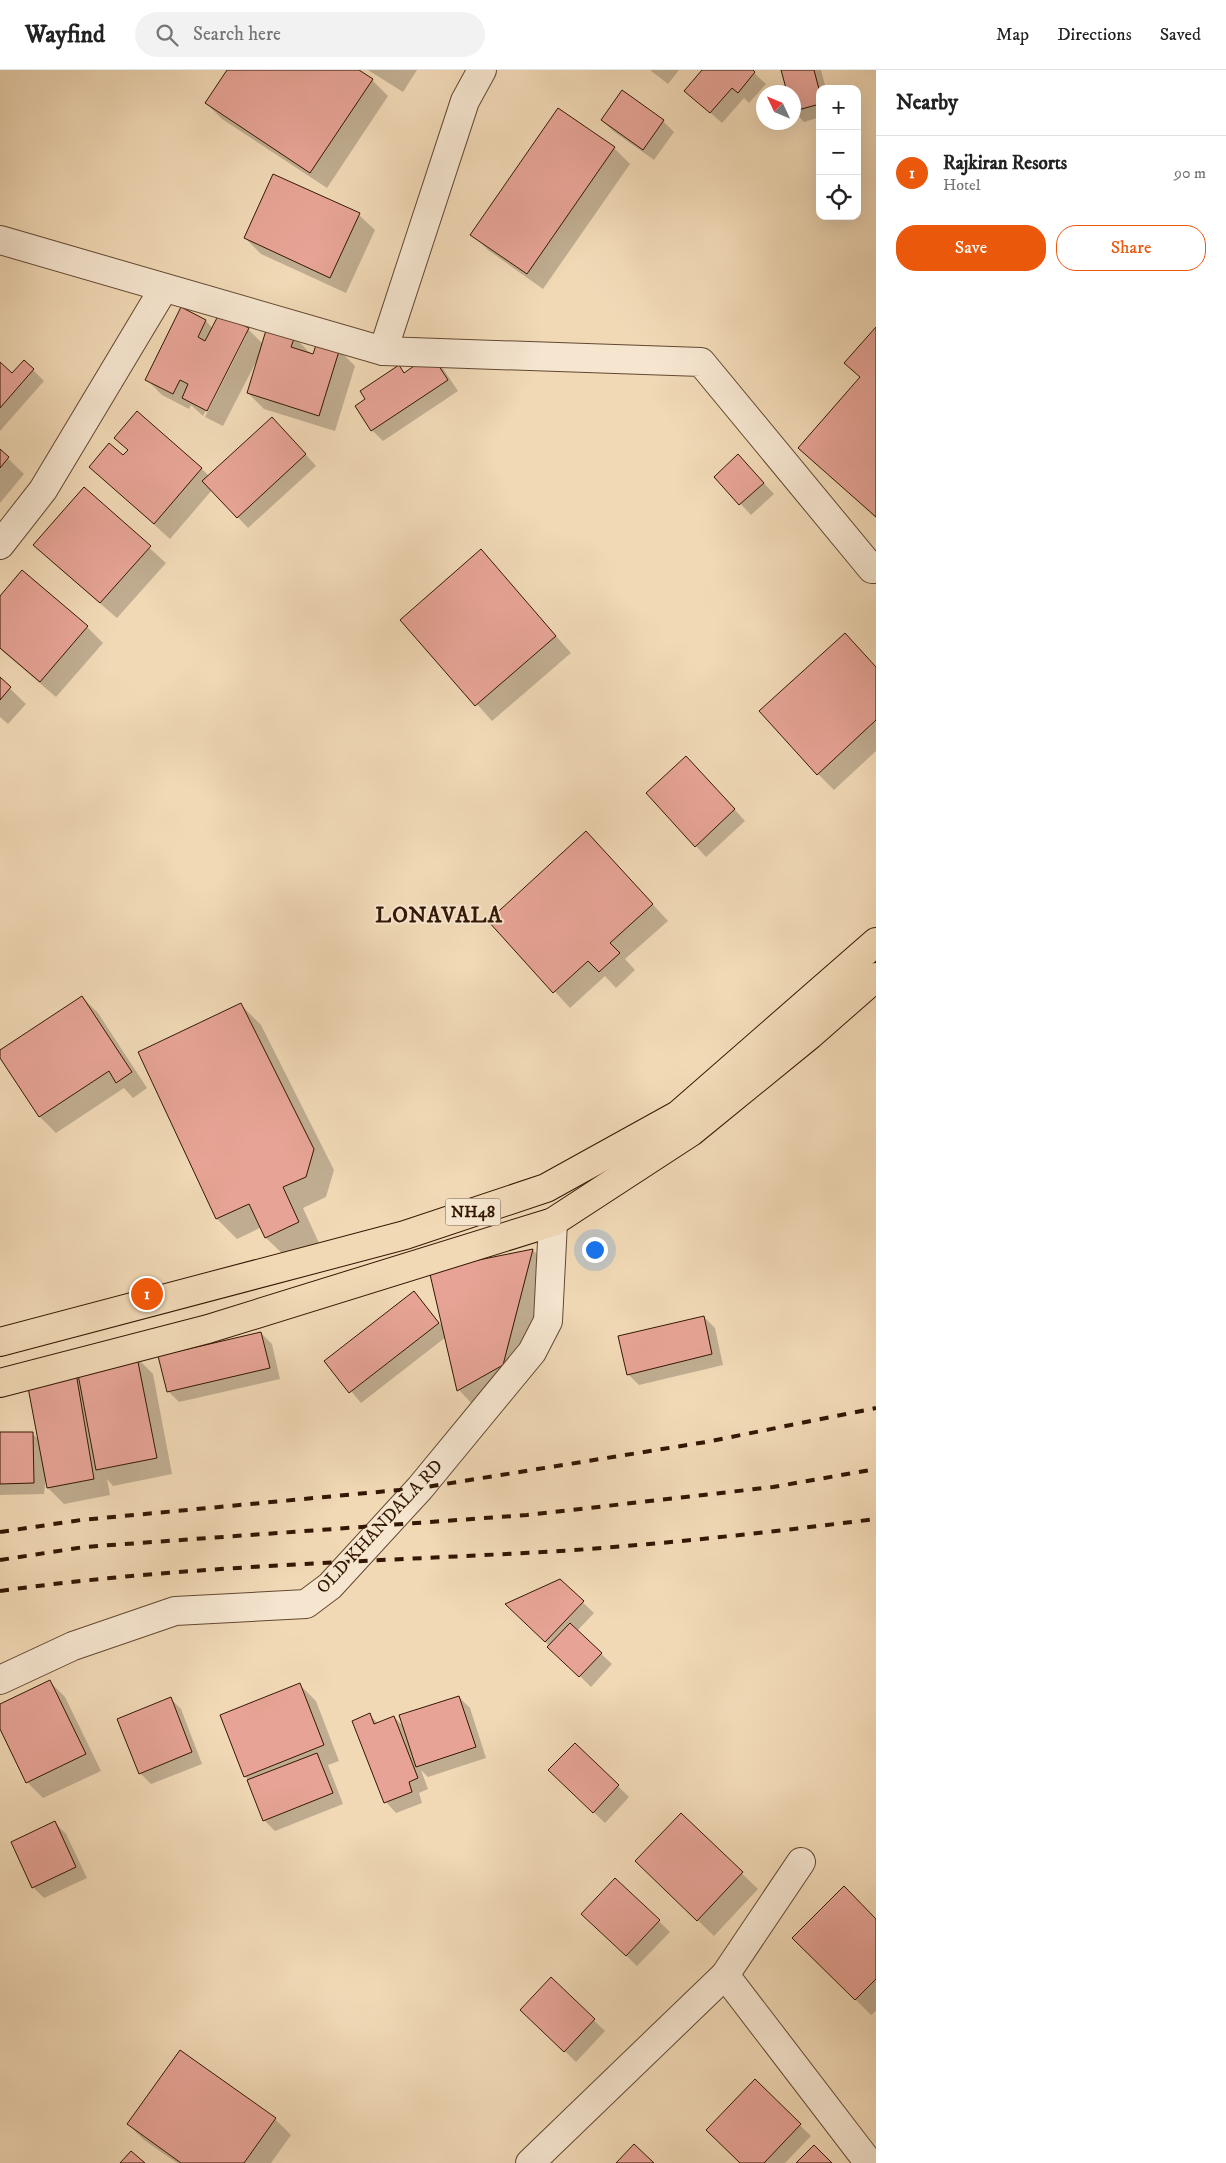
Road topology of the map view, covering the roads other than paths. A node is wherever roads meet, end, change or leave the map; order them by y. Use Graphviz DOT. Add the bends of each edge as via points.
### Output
graph roads {
  1 [pos="482,70"];
  2 [pos="0,240"];
  3 [pos="164,288"];
  4 [pos="383,351"];
  5 [pos="0,545"];
  6 [pos="876,570"];
  7 [pos="876,942"];
  8 [pos="876,977"];
  9 [pos="553,1222"];
  10 [pos="0,1342"];
  11 [pos="0,1383"];
  12 [pos="0,1680"];
  13 [pos="801,1862"];
  14 [pos="725,1974"];
  15 [pos="530,2163"];
  16 [pos="869,2163"];
  1 -- 4 [label="street" via="465,101"];
  2 -- 3 [label="street"];
  3 -- 4 [label="street"];
  3 -- 5 [label="street" via="43,490"];
  4 -- 6 [label="street" via="701,362"];
  7 -- 10 [label="highway, NH48" via="678,1115 546,1188 405,1235"];
  8 -- 9 [label="highway, NH48" via="691,1132"];
  9 -- 11 [label="highway, NH48" via="208,1329"];
  9 -- 12 [label="street, OLD KHANDALA RD" via="548,1321 532,1352 420,1488 330,1586 306,1604 174,1611 73,1646"];
  13 -- 14 [label="street"];
  14 -- 15 [label="street"];
  14 -- 16 [label="street"];
}
